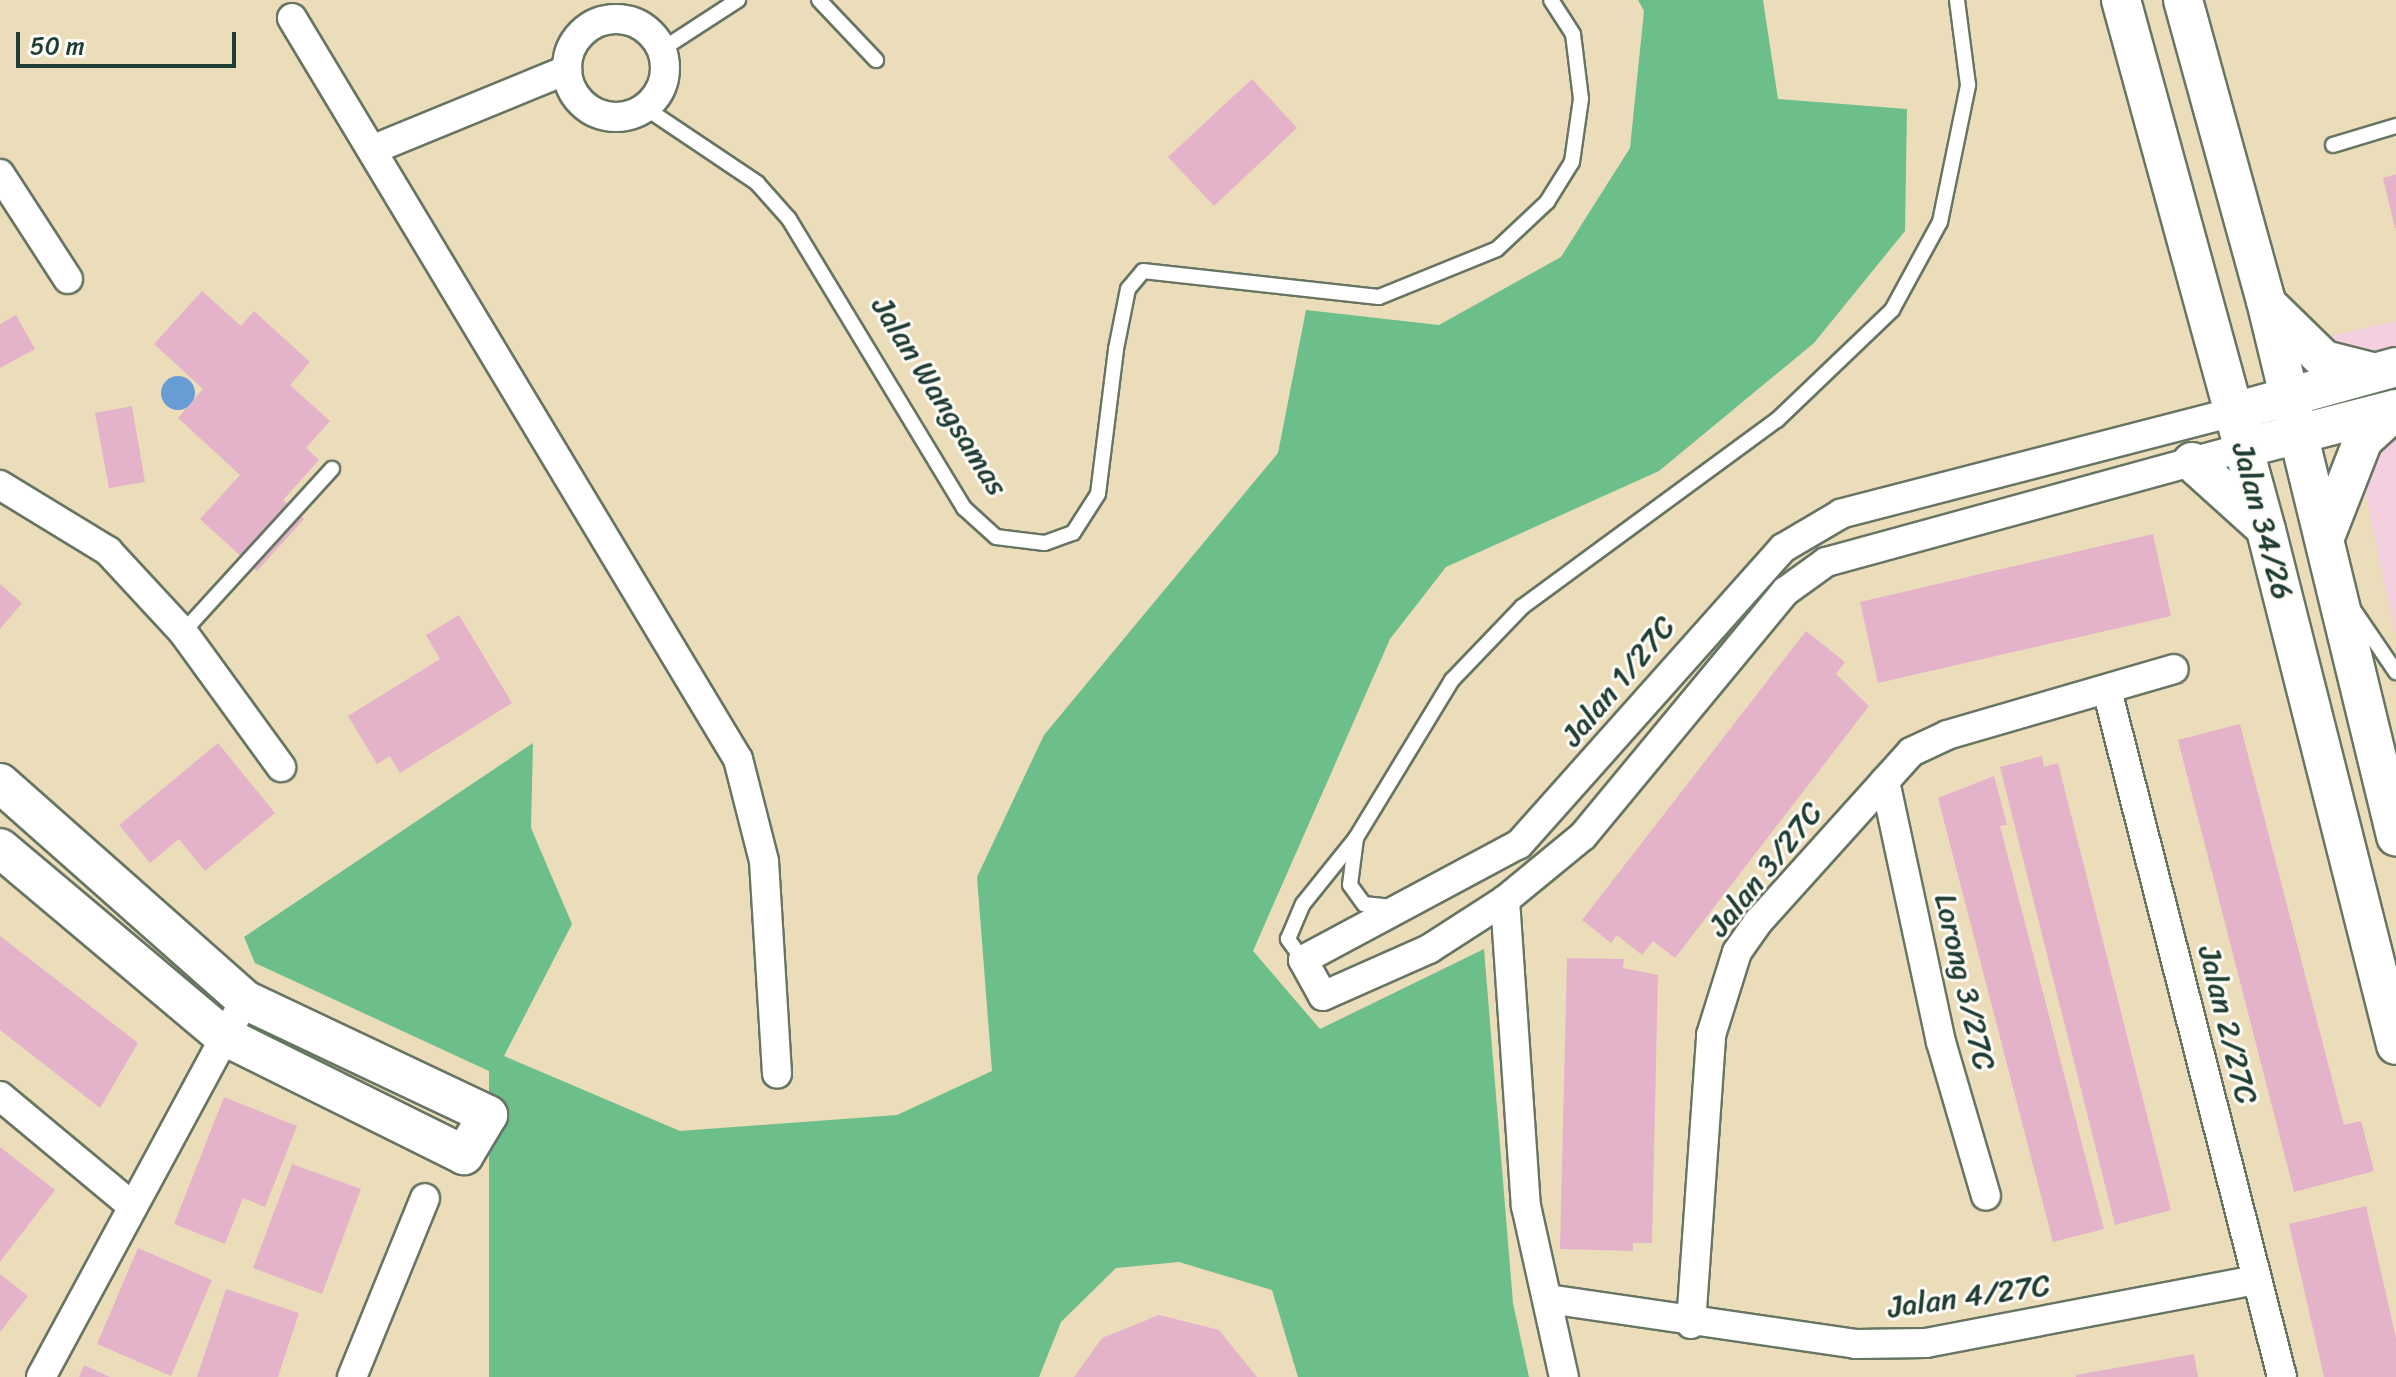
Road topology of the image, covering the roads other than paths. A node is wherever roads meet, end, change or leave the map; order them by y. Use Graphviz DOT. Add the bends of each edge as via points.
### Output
graph roads {
  1 [pos="738,0"];
  2 [pos="819,0"];
  3 [pos="1551,0"];
  4 [pos="1957,0"];
  5 [pos="2121,0"];
  6 [pos="2183,0"];
  7 [pos="600,10"];
  8 [pos="292,18"];
  9 [pos="661,50"];
  10 [pos="876,60"];
  11 [pos="567,70"];
  12 [pos="647,109"];
  13 [pos="2396,126"];
  14 [pos="2333,145"];
  15 [pos="374,149"];
  16 [pos="0,174"];
  17 [pos="68,279"];
  18 [pos="2266,301"];
  19 [pos="2385,370"];
  20 [pos="2289,397"];
  21 [pos="2396,410"];
  22 [pos="2234,412"];
  23 [pos="2299,434"];
  24 [pos="2244,448"];
  25 [pos="2192,462"];
  26 [pos="332,469"];
  27 [pos="0,485"];
  28 [pos="2266,530"];
  29 [pos="2325,539"];
  30 [pos="2337,586"];
  31 [pos="183,632"];
  32 [pos="2174,669"];
  33 [pos="2396,672"];
  34 [pos="2107,690"];
  35 [pos="281,767"];
  36 [pos="1885,781"];
  37 [pos="0,783"];
  38 [pos="2396,836"];
  39 [pos="1356,838"];
  40 [pos="0,848"];
  41 [pos="1505,900"];
  42 [pos="1400,907"];
  43 [pos="1303,960"];
  44 [pos="245,1000"];
  45 [pos="222,1035"];
  46 [pos="2396,1045"];
  47 [pos="777,1074"];
  48 [pos="0,1096"];
  49 [pos="1986,1196"];
  50 [pos="425,1198"];
  51 [pos="132,1206"];
  52 [pos="2257,1280"];
  53 [pos="1548,1299"];
  54 [pos="1691,1324"];
  55 [pos="41,1377"];
  56 [pos="352,1377"];
  57 [pos="1564,1377"];
  58 [pos="2282,1377"];
  1 -- 9 [label="lane"];
  2 -- 10 [label="lane"];
  3 -- 12 [label="lane, Jalan Wangsamas" via="1573,34 1580,86 1572,162 1547,202 1497,249 1379,297 1143,271 1128,289 1098,494 1073,533 1045,543 996,537 964,508 789,219 757,183"];
  4 -- 39 [label="lane" via="1968,85 1940,222 1892,310 1777,420 1522,607 1452,680"];
  5 -- 22 [label="main road, Jalan 34/26"];
  6 -- 18 [label="main road, Jalan 34/26"];
  7 -- 9 [label="street" via="639,24"];
  7 -- 11 [label="street" via="575,41"];
  8 -- 15 [label="street"];
  9 -- 12 [label="street" via="661,90"];
  11 -- 12 [label="street" via="588,109 622,118"];
  11 -- 15 [label="street"];
  13 -- 14 [label="lane"];
  15 -- 47 [label="street" via="738,759 764,861"];
  16 -- 17 [label="street"];
  18 -- 19 [label="main road" via="2298,343 2324,360"];
  18 -- 20 [label="main road, Jalan 34/26"];
  19 -- 20 [label="main road"];
  20 -- 22 [label="main road"];
  20 -- 23 [label="main road, Jalan 34/26"];
  21 -- 23 [label="main road"];
  21 -- 29 [label="main road" via="2363,440"];
  22 -- 24 [label="main road, Jalan 34/26"];
  22 -- 42 [label="street, Jalan 1/27C" via="1841,514 1783,548 1519,844"];
  23 -- 24 [label="main road"];
  23 -- 29 [label="main road, Jalan 34/26"];
  24 -- 25 [label="street"];
  24 -- 28 [label="main road, Jalan 34/26"];
  25 -- 28 [label="main road" via="2232,490"];
  25 -- 41 [label="street" via="1826,562 1786,591 1583,836"];
  26 -- 31 [label="lane"];
  27 -- 31 [label="street" via="108,551"];
  28 -- 46 [label="main road, Jalan 34/26"];
  29 -- 30 [label="main road, Jalan 34/26"];
  30 -- 33 [label="lane"];
  30 -- 38 [label="main road, Jalan 34/26"];
  31 -- 35 [label="street"];
  32 -- 34 [label="street, Jalan 3/27C"];
  34 -- 36 [label="street, Jalan 3/27C" via="1947,735 1911,752"];
  34 -- 52 [label="street, Jalan 2/27C"];
  36 -- 49 [label="street, Lorong 3/27C" via="1941,1042"];
  36 -- 54 [label="street, Jalan 3/27C" via="1759,921 1722,989 1711,1035"];
  37 -- 44 [label="main road"];
  39 -- 42 [label="lane" via="1350,885 1364,904"];
  39 -- 43 [label="lane" via="1303,904 1288,939"];
  40 -- 45 [label="main road"];
  41 -- 43 [label="street" via="1429,949 1323,996"];
  41 -- 53 [label="street" via="1518,1137"];
  42 -- 43 [label="street, Jalan 1/27C"];
  44 -- 45 [label="street"];
  44 -- 45 [label="main road" via="488,1115 464,1155"];
  45 -- 51 [label="street"];
  48 -- 51 [label="street"];
  50 -- 56 [label="street"];
  51 -- 55 [label="street"];
  52 -- 54 [label="street, Jalan 4/27C" via="1926,1343 1843,1344"];
  52 -- 58 [label="street, Jalan 2/27C"];
  53 -- 54 [label="street, Jalan 4/27C"];
  53 -- 57 [label="street"];
}
